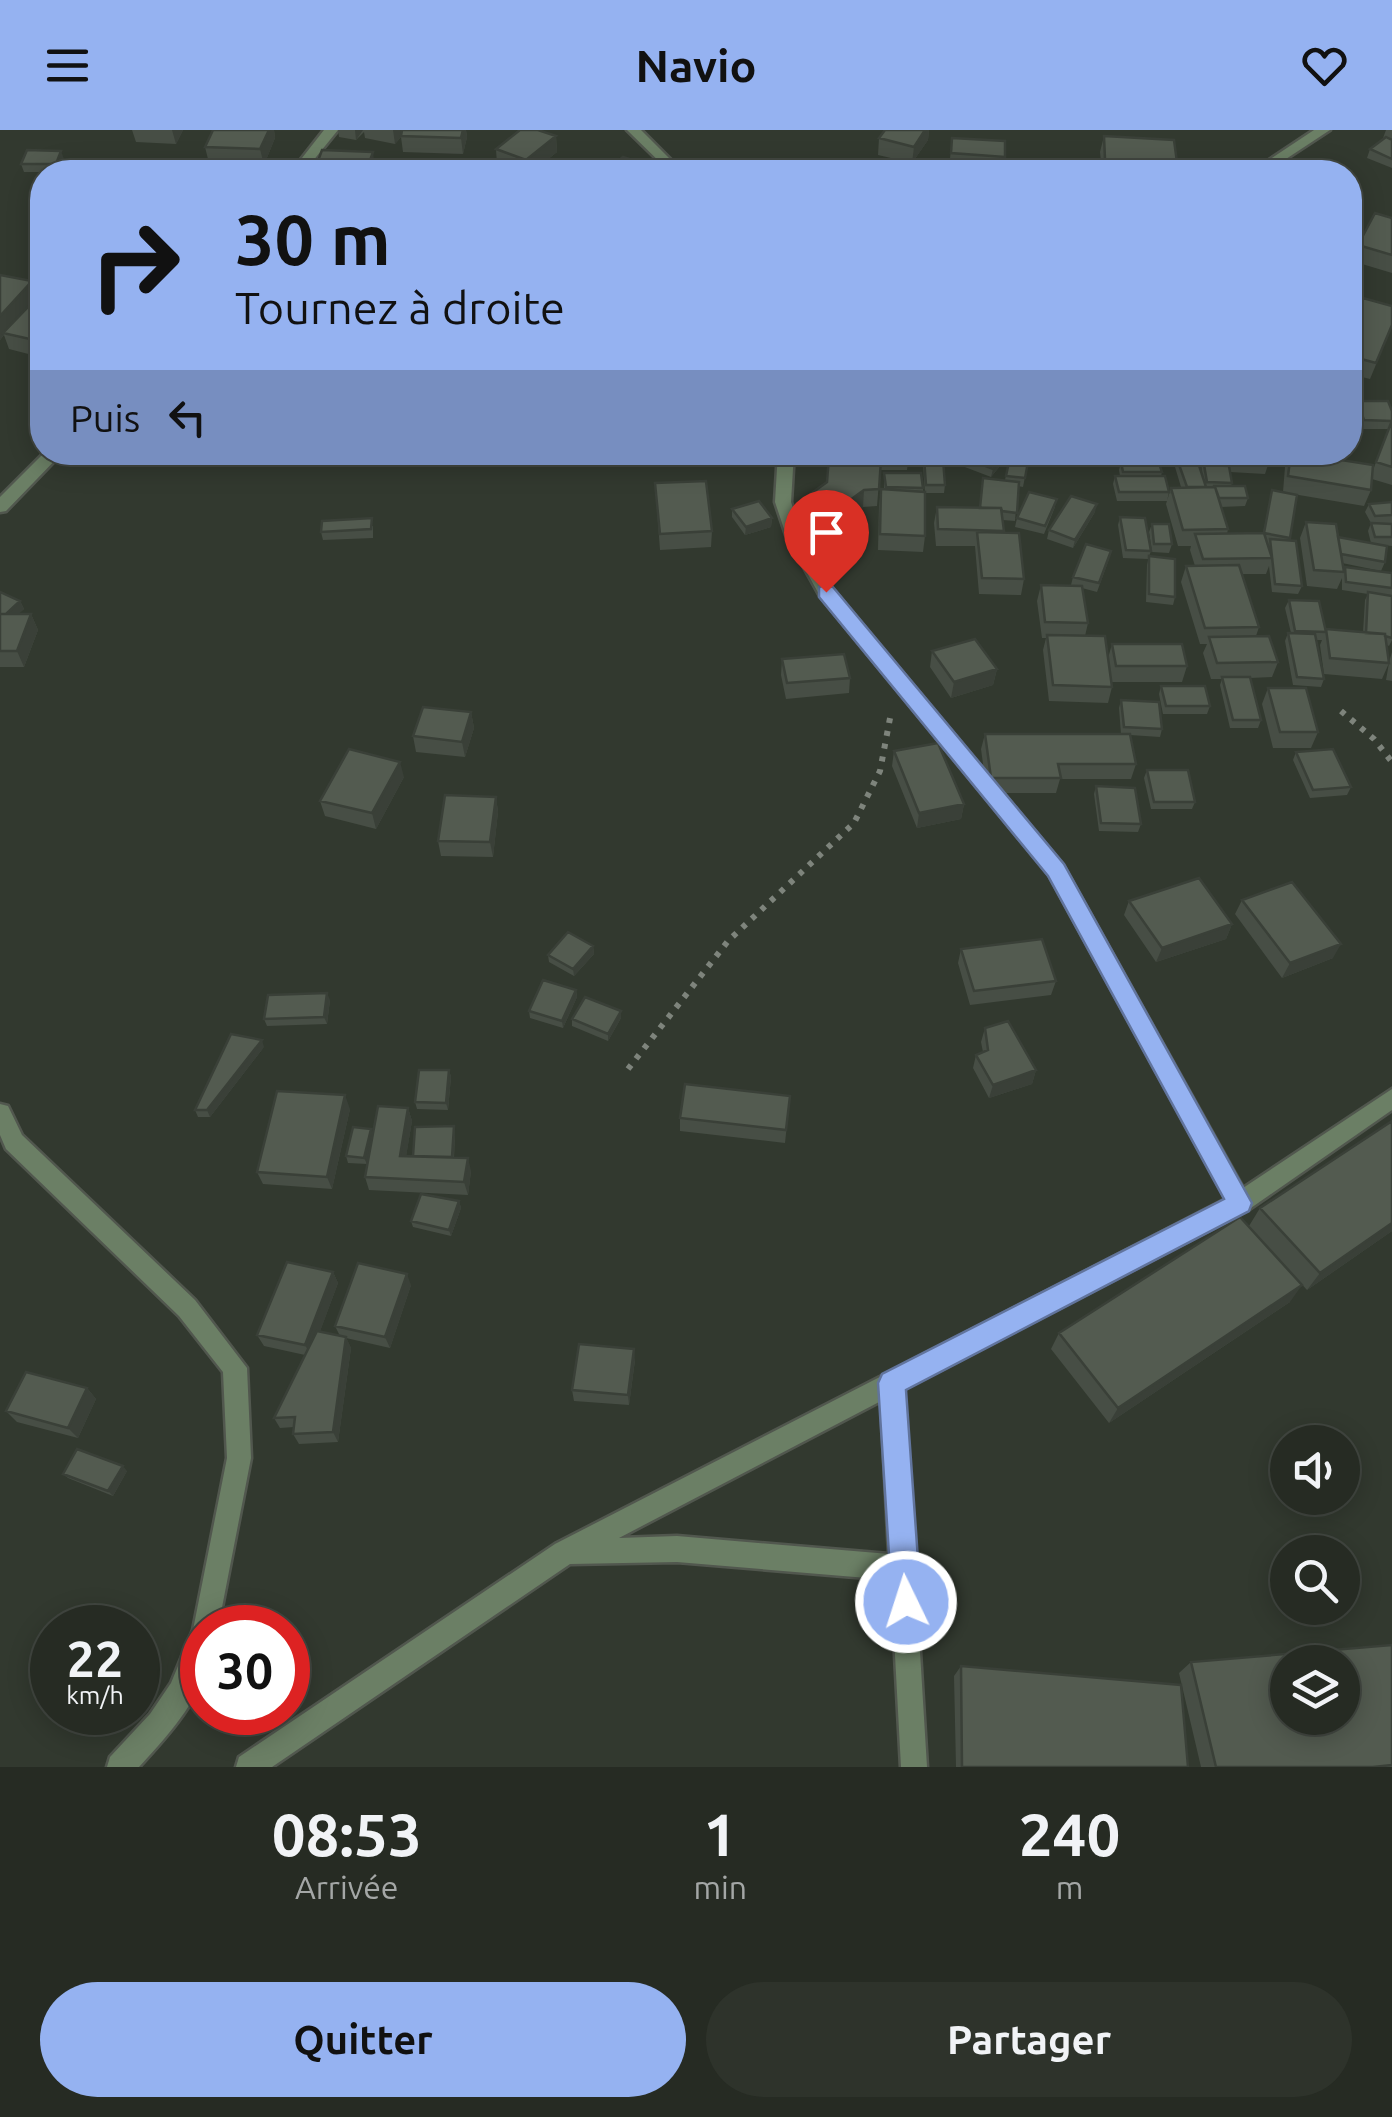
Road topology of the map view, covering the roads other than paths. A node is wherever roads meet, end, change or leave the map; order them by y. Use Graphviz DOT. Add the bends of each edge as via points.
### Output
graph roads {
  1 [pos="331,130"];
  2 [pos="634,130"];
  3 [pos="1323,130"];
  4 [pos="307,160"];
  5 [pos="665,160"];
  6 [pos="1277,160"];
  7 [pos="41,465"];
  8 [pos="785,465"];
  9 [pos="0,506"];
  10 [pos="1392,1098"];
  11 [pos="0,1113"];
  12 [pos="1240,1203"];
  13 [pos="892,1383"];
  14 [pos="564,1553"];
  15 [pos="904,1568"];
  16 [pos="210,1605"];
  17 [pos="180,1693"];
  18 [pos="253,1766"];
  19 [pos="120,1767"];
  20 [pos="914,1767"];
  1 -- 4 [label="street"];
  2 -- 5 [label="street"];
  3 -- 6 [label="street"];
  7 -- 9 [label="street"];
  8 -- 12 [label="street" via="782,502 826,592 1056,870"];
  10 -- 12 [label="street"];
  11 -- 16 [label="street" via="14,1142 187,1308 235,1368 239,1458"];
  12 -- 13 [label="street"];
  13 -- 14 [label="street"];
  13 -- 15 [label="street"];
  14 -- 15 [label="street" via="677,1548"];
  14 -- 18 [label="street"];
  15 -- 20 [label="street"];
  17 -- 19 [label="street" via="164,1722"];
}
